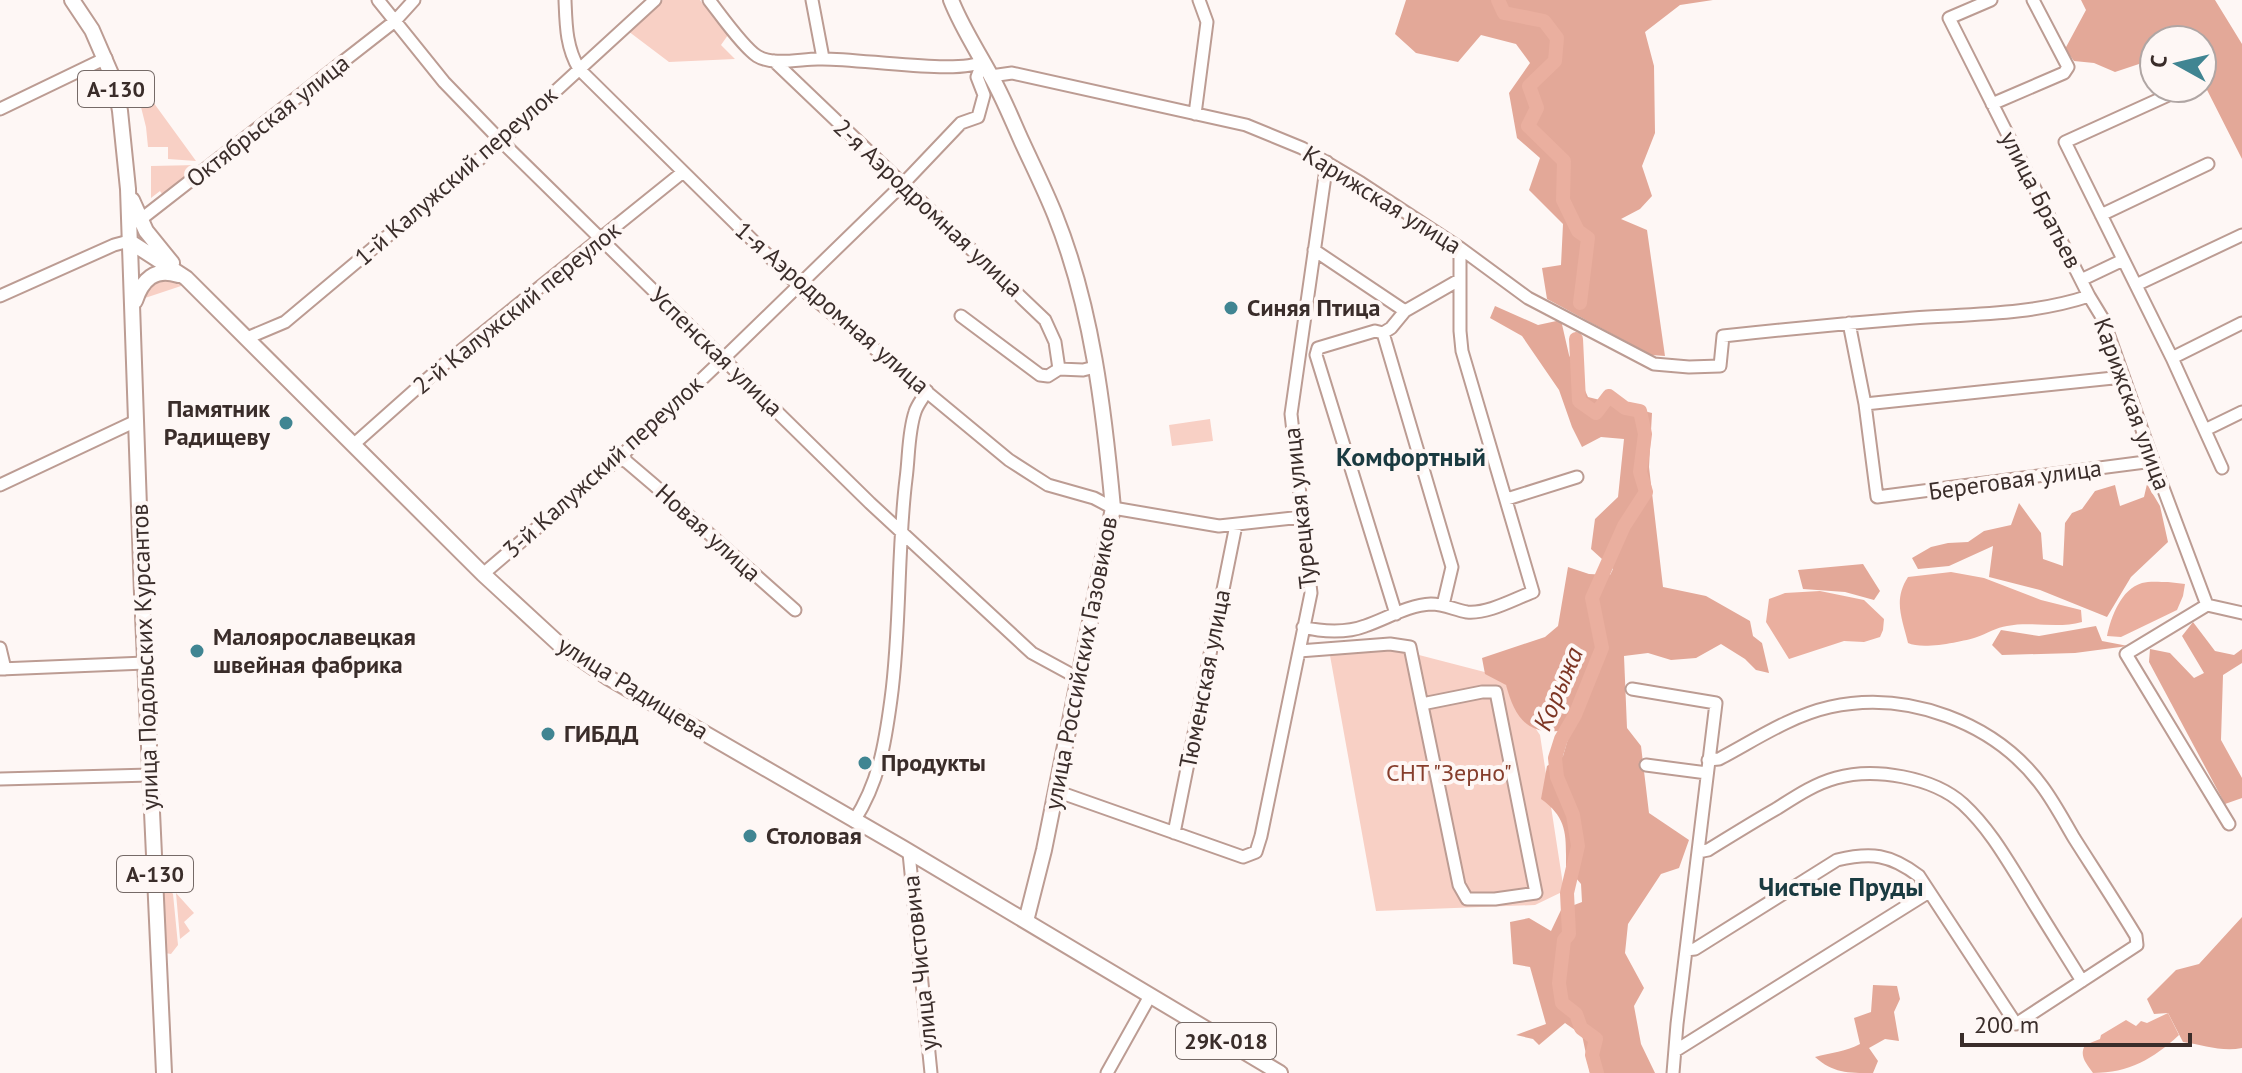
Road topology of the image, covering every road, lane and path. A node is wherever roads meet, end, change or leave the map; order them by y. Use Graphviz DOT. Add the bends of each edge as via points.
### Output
graph roads {
  1 [pos="72,0"];
  2 [pos="378,0"];
  3 [pos="414,0"];
  4 [pos="565,0"];
  5 [pos="655,0"];
  6 [pos="709,0"];
  7 [pos="812,0"];
  8 [pos="951,0"];
  9 [pos="1199,0"];
  10 [pos="1991,0"];
  11 [pos="2033,0"];
  12 [pos="395,21"];
  13 [pos="106,58"];
  14 [pos="823,58"];
  15 [pos="774,61"];
  16 [pos="983,61"];
  17 [pos="579,69"];
  18 [pos="991,76"];
  19 [pos="1992,104"];
  20 [pos="2149,104"];
  21 [pos="0,109"];
  22 [pos="1195,114"];
  23 [pos="501,141"];
  24 [pos="1327,162"];
  25 [pos="2208,164"];
  26 [pos="683,172"];
  27 [pos="902,185"];
  28 [pos="128,189"];
  29 [pos="2101,215"];
  30 [pos="140,220"];
  31 [pos="2242,235"];
  32 [pos="600,240"];
  33 [pos="129,241"];
  34 [pos="1460,248"];
  35 [pos="1314,250"];
  36 [pos="2123,260"];
  37 [pos="186,278"];
  38 [pos="1459,280"];
  39 [pos="2081,280"];
  40 [pos="2136,285"];
  41 [pos="800,287"];
  42 [pos="0,296"];
  43 [pos="2089,296"];
  44 [pos="1405,311"];
  45 [pos="132,314"];
  46 [pos="961,316"];
  47 [pos="1849,323"];
  48 [pos="2242,323"];
  49 [pos="1383,333"];
  50 [pos="247,338"];
  51 [pos="2172,358"];
  52 [pos="723,359"];
  53 [pos="1095,367"];
  54 [pos="1059,369"];
  55 [pos="2123,377"];
  56 [pos="927,391"];
  57 [pos="1865,404"];
  58 [pos="2242,412"];
  59 [pos="136,421"];
  60 [pos="2205,430"];
  61 [pos="353,445"];
  62 [pos="619,458"];
  63 [pos="2153,461"];
  64 [pos="2222,468"];
  65 [pos="1577,477"];
  66 [pos="0,485"];
  67 [pos="1507,499"];
  68 [pos="1113,508"];
  69 [pos="1302,517"];
  70 [pos="1236,525"];
  71 [pos="901,531"];
  72 [pos="483,574"];
  73 [pos="1443,605"];
  74 [pos="2207,605"];
  75 [pos="795,610"];
  76 [pos="2242,613"];
  77 [pos="1396,614"];
  78 [pos="1303,627"];
  79 [pos="0,648"];
  80 [pos="1299,651"];
  81 [pos="145,663"];
  82 [pos="2,669"];
  83 [pos="1078,678"];
  84 [pos="1632,689"];
  85 [pos="1422,704"];
  86 [pos="1708,760"];
  87 [pos="1646,765"];
  88 [pos="1707,773"];
  89 [pos="150,775"];
  90 [pos="0,779"];
  91 [pos="1056,791"];
  92 [pos="854,821"];
  93 [pos="2229,824"];
  94 [pos="1174,833"];
  95 [pos="1698,852"];
  96 [pos="909,853"];
  97 [pos="1929,892"];
  98 [pos="1026,921"];
  99 [pos="1686,950"];
  100 [pos="2082,981"];
  101 [pos="1150,996"];
  102 [pos="1675,1051"];
  103 [pos="1260,1068"];
  104 [pos="164,1073"];
  105 [pos="931,1073"];
  106 [pos="1107,1073"];
  107 [pos="1280,1073"];
  108 [pos="1673,1073"];
  1 -- 13 [label="main road, А-130"];
  2 -- 12 [label="street, Успенская улица"];
  3 -- 12 [label="street, Октябрьская улица"];
  4 -- 17 [label="street" via="570,54"];
  5 -- 17 [label="street, 1-й Калужский переулок"];
  6 -- 15 [label="street, 2-я Аэродромная улица" via="758,56"];
  7 -- 14 [label="street"];
  8 -- 16 [label="main road, улица Российских Газовиков"];
  9 -- 22 [label="street" via="1207,22"];
  10 -- 19 [label="street, улица Братьев" via="1949,18"];
  11 -- 19 [label="street, улица Братьев" via="2068,67"];
  12 -- 23 [label="street, Успенская улица"];
  12 -- 30 [label="street, Октябрьская улица"];
  13 -- 21 [label="street"];
  13 -- 28 [label="main road, А-130" via="118,96"];
  14 -- 15 [label="street"];
  14 -- 16 [label="street" via="948,67"];
  15 -- 27 [label="street, 2-я Аэродромная улица"];
  16 -- 18 [label="main road, улица Российских Газовиков"];
  16 -- 27 [label="street, 3-й Калужский переулок" via="977,77 984,95 978,117 961,123"];
  17 -- 23 [label="street, 1-й Калужский переулок"];
  17 -- 26 [label="street, 1-я Аэродромная улица"];
  18 -- 22 [label="street, Карижская улица" via="1012,73"];
  18 -- 53 [label="main road, улица Российских Газовиков" via="1071,260"];
  19 -- 39 [label="street, улица Братьев"];
  20 -- 29 [label="street" via="2065,142"];
  22 -- 24 [label="street, Карижская улица" via="1246,125"];
  23 -- 32 [label="street, Успенская улица"];
  23 -- 50 [label="street, 1-й Калужский переулок" via="285,322"];
  24 -- 34 [label="street, Карижская улица"];
  24 -- 35 [label="street, Турецкая улица"];
  25 -- 29 [label="street"];
  26 -- 32 [label="street, 2-й Калужский переулок"];
  26 -- 41 [label="street, 1-я Аэродромная улица"];
  27 -- 41 [label="street, 3-й Калужский переулок"];
  27 -- 54 [label="street, 2-я Аэродромная улица" via="1045,320"];
  28 -- 30 [label="main road"];
  28 -- 33 [label="main road, А-130"];
  29 -- 36 [label="street"];
  30 -- 37 [label="main road"];
  31 -- 40 [label="street"];
  32 -- 52 [label="street, Успенская улица"];
  32 -- 61 [label="street, 2-й Калужский переулок" via="443,365"];
  33 -- 37 [label="main road, улица Радищева"];
  33 -- 42 [label="street"];
  33 -- 45 [label="main road, улица Подольских Курсантов / А-130"];
  34 -- 38 [label="street"];
  34 -- 47 [label="street, Карижская улица" via="1528,298 1654,364 1720,366 1723,336"];
  35 -- 44 [label="street"];
  35 -- 69 [label="street, Турецкая улица" via="1291,414"];
  36 -- 39 [label="street"];
  36 -- 40 [label="street"];
  37 -- 45 [label="main road" via="170,272 153,275 138,292"];
  37 -- 50 [label="main road, улица Радищева"];
  38 -- 44 [label="street"];
  38 -- 67 [label="street" via="1462,351"];
  39 -- 43 [label="street, улица Братьев"];
  40 -- 51 [label="street"];
  41 -- 52 [label="street, 3-й Калужский переулок"];
  41 -- 56 [label="street, 1-я Аэродромная улица"];
  43 -- 47 [label="street, Карижская улица" via="2031,310"];
  43 -- 55 [label="street, Карижская улица" via="2103,319"];
  44 -- 49 [label="street"];
  45 -- 59 [label="main road, улица Подольских Курсантов / А-130"];
  46 -- 54 [label="street" via="1040,375"];
  47 -- 57 [label="street"];
  48 -- 51 [label="street"];
  49 -- 73 [label="street" via="1452,567"];
  49 -- 77 [label="street" via="1318,348 1316,355"];
  50 -- 61 [label="main road, улица Радищева"];
  51 -- 60 [label="street"];
  52 -- 62 [label="street, 3-й Калужский переулок"];
  52 -- 71 [label="street, Успенская улица"];
  53 -- 54 [label="street"];
  53 -- 68 [label="main road, улица Российских Газовиков"];
  55 -- 57 [label="street"];
  55 -- 63 [label="street, Карижская улица"];
  56 -- 68 [label="street, 1-я Аэродромная улица" via="1009,460 1048,485"];
  56 -- 71 [label="street" via="913,419"];
  57 -- 63 [label="street, Береговая улица" via="1877,497"];
  58 -- 60 [label="street"];
  59 -- 66 [label="street"];
  59 -- 81 [label="main road, улица Подольских Курсантов / А-130"];
  60 -- 64 [label="street"];
  61 -- 72 [label="main road, улица Радищева"];
  62 -- 72 [label="street, 3-й Калужский переулок"];
  62 -- 75 [label="street, Новая улица"];
  63 -- 74 [label="street, Карижская улица"];
  65 -- 67 [label="street"];
  67 -- 73 [label="street" via="1533,592 1482,611"];
  68 -- 70 [label="street, 1-я Аэродромная улица"];
  68 -- 83 [label="main road, улица Российских Газовиков"];
  69 -- 70 [label="street, 1-я Аэродромная улица"];
  69 -- 78 [label="street, Турецкая улица" via="1311,593"];
  70 -- 94 [label="street, Тюменская улица"];
  71 -- 83 [label="street, Успенская улица" via="1032,653"];
  71 -- 92 [label="street" via="887,731 878,774"];
  72 -- 92 [label="main road, улица Радищева" via="583,661"];
  73 -- 77 [label="street"];
  74 -- 76 [label="street"];
  74 -- 93 [label="street" via="2126,654"];
  77 -- 78 [label="street" via="1363,628"];
  78 -- 80 [label="street, Турецкая улица"];
  79 -- 82 [label="street"];
  80 -- 85 [label="street" via="1410,647"];
  80 -- 94 [label="street, Турецкая улица" via="1256,852 1243,857"];
  81 -- 82 [label="street"];
  81 -- 89 [label="main road, улица Подольских Курсантов / А-130"];
  83 -- 91 [label="main road, улица Российских Газовиков"];
  84 -- 86 [label="street" via="1716,703"];
  85 -- 85 [label="street" via="1459,885 1467,899 1536,893 1496,692"];
  86 -- 88 [label="street"];
  86 -- 100 [label="street" via="1791,720 1854,704 1929,710 1991,738 2041,785 2136,936 2137,945"];
  87 -- 88 [label="street"];
  88 -- 95 [label="street"];
  89 -- 90 [label="street"];
  89 -- 104 [label="main road, улица Подольских Курсантов / А-130"];
  91 -- 94 [label="street"];
  91 -- 98 [label="main road, улица Российских Газовиков"];
  92 -- 96 [label="main road, улица Радищева"];
  95 -- 99 [label="street"];
  95 -- 100 [label="street" via="1834,778 1884,773 1910,779 1943,791 1976,818"];
  96 -- 98 [label="main road, улица Радищева"];
  96 -- 105 [label="street, улица Чистовича"];
  97 -- 99 [label="street" via="1906,866 1861,854 1837,860"];
  97 -- 100 [label="street" via="2016,1024"];
  97 -- 102 [label="street"];
  98 -- 101 [label="main road, улица Радищева"];
  99 -- 102 [label="street"];
  101 -- 103 [label="main road, улица Радищева / 29К-018"];
  101 -- 106 [label="street"];
  102 -- 108 [label="street"];
  103 -- 107 [label="main road, 29К-018"];
}
